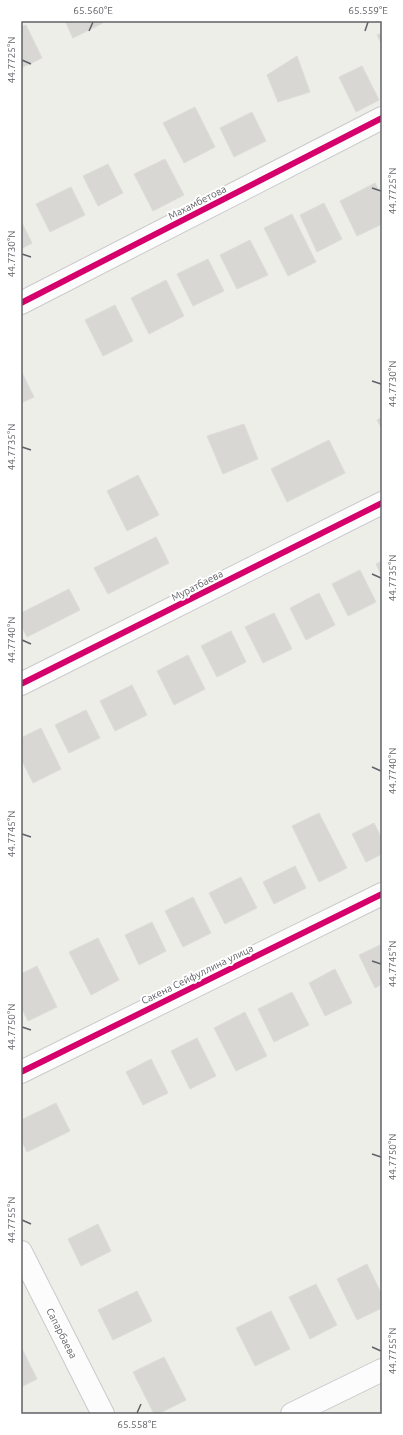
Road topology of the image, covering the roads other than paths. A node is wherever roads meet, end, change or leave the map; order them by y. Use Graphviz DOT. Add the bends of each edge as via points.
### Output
graph roads {
  1 [pos="382,118"];
  2 [pos="21,303"];
  3 [pos="382,503"];
  4 [pos="21,684"];
  5 [pos="382,894"];
  6 [pos="21,1072"];
  7 [pos="21,1252"];
  8 [pos="382,1370"];
  9 [pos="103,1414"];
  10 [pos="292,1414"];
  1 -- 2 [label="street, Махамбетова"];
  3 -- 4 [label="street, Муратбаева"];
  5 -- 6 [label="street, Сакена Сейфуллина улица"];
  7 -- 9 [label="street, Сапарбаева"];
  8 -- 10 [label="street"];
}
